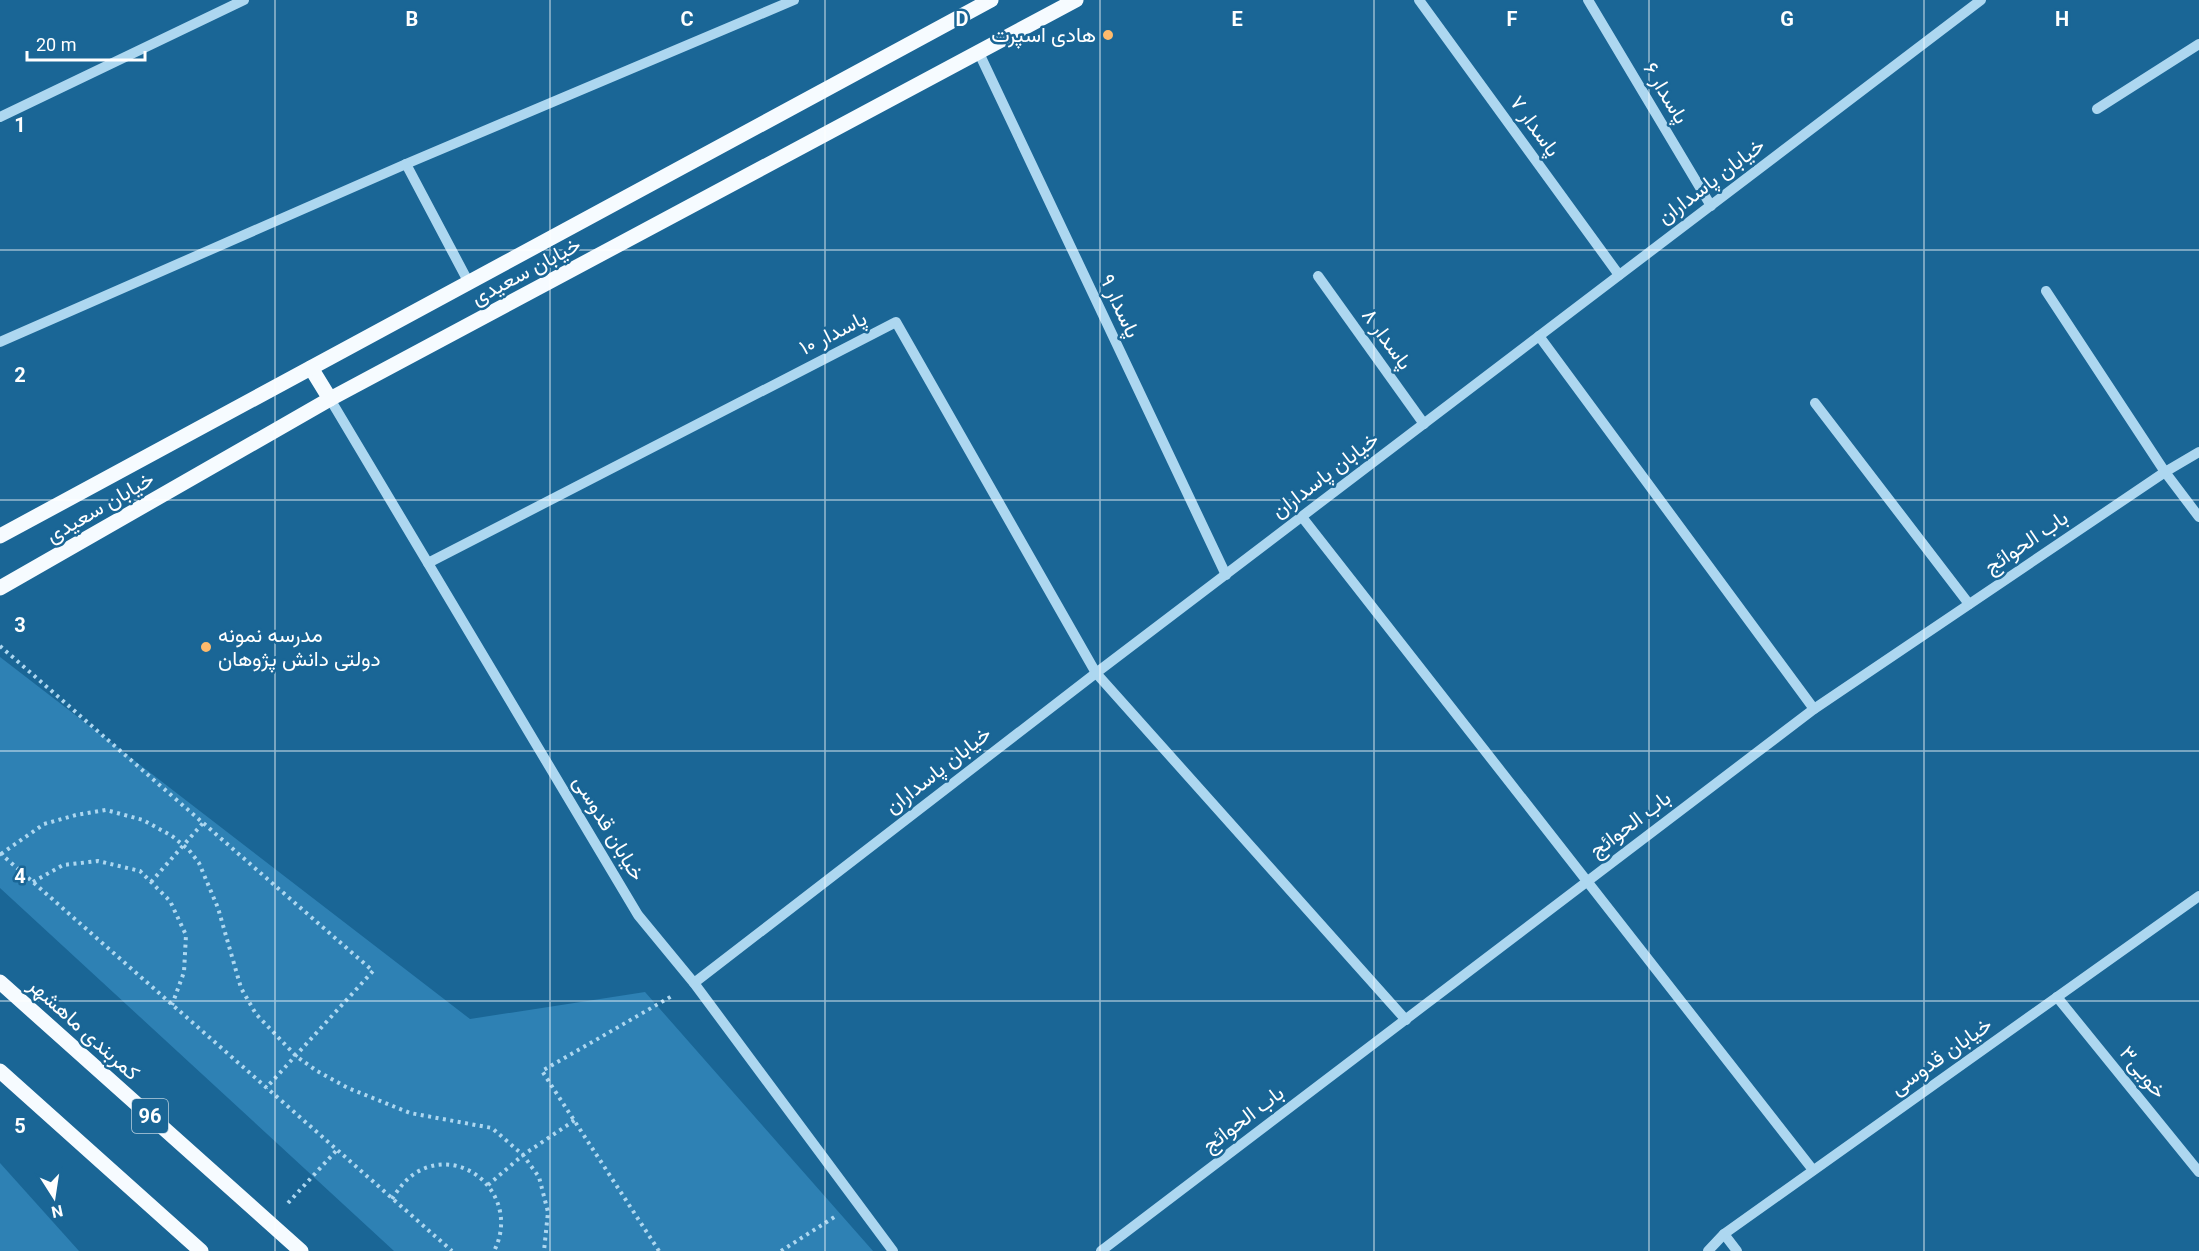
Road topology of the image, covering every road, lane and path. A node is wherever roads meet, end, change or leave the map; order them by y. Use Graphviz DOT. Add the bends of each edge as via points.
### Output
graph roads {
  1 [pos="244,0"];
  2 [pos="794,0"];
  3 [pos="991,0"];
  4 [pos="1076,0"];
  5 [pos="1419,0"];
  6 [pos="1588,0"];
  7 [pos="1981,0"];
  8 [pos="2199,44"];
  9 [pos="979,53"];
  10 [pos="2097,110"];
  11 [pos="0,117"];
  12 [pos="406,164"];
  13 [pos="1711,206"];
  14 [pos="1619,275"];
  15 [pos="1318,276"];
  16 [pos="469,283"];
  17 [pos="2046,291"];
  18 [pos="1539,336"];
  19 [pos="0,342"];
  20 [pos="311,368"];
  21 [pos="330,399"];
  22 [pos="1815,403"];
  23 [pos="1424,424"];
  24 [pos="2199,452"];
  25 [pos="2165,472"];
  26 [pos="1302,517"];
  27 [pos="2199,517"];
  28 [pos="0,536"];
  29 [pos="428,563"];
  30 [pos="1226,575"];
  31 [pos="0,588"];
  32 [pos="1969,604"];
  33 [pos="0,646"];
  34 [pos="1096,673"];
  35 [pos="1814,709"];
  36 [pos="203,823"];
  37 [pos="182,845"];
  38 [pos="1,853"];
  39 [pos="1587,881"];
  40 [pos="33,882"];
  41 [pos="151,882"];
  42 [pos="2199,896"];
  43 [pos="0,982"];
  44 [pos="694,983"];
  45 [pos="2057,997"];
  46 [pos="172,1005"];
  47 [pos="1406,1020"];
  48 [pos="296,1056"];
  49 [pos="0,1071"];
  50 [pos="266,1088"];
  51 [pos="575,1120"];
  52 [pos="336,1151"];
  53 [pos="523,1155"];
  54 [pos="1813,1170"];
  55 [pos="2199,1172"];
  56 [pos="488,1185"];
  57 [pos="392,1199"];
  58 [pos="857,1203"];
  59 [pos="270,1223"];
  60 [pos="1724,1234"];
  61 [pos="201,1251"];
  62 [pos="301,1251"];
  63 [pos="452,1251"];
  64 [pos="494,1251"];
  65 [pos="544,1251"];
  66 [pos="659,1251"];
  67 [pos="781,1251"];
  68 [pos="892,1251"];
  69 [pos="1101,1251"];
  70 [pos="1708,1251"];
  71 [pos="1737,1251"];
  1 -- 11 [label="street"];
  2 -- 12 [label="street"];
  3 -- 16 [label="main road, خیابان سعیدی"];
  4 -- 9 [label="main road, خیابان سعیدی"];
  5 -- 14 [label="street, پاسدار ۷"];
  6 -- 13 [label="street, پاسدار ۶"];
  7 -- 13 [label="street, خیابان پاسداران"];
  8 -- 10 [label="street"];
  9 -- 21 [label="main road, خیابان سعیدی"];
  9 -- 30 [label="street, پاسدار ۹"];
  12 -- 16 [label="street"];
  12 -- 19 [label="street"];
  13 -- 14 [label="street, خیابان پاسداران"];
  14 -- 18 [label="street, خیابان پاسداران"];
  15 -- 23 [label="street, پاسدار ۸"];
  16 -- 20 [label="main road, خیابان سعیدی"];
  17 -- 25 [label="street"];
  18 -- 23 [label="street, خیابان پاسداران"];
  18 -- 35 [label="street"];
  20 -- 21 [label="main road"];
  20 -- 28 [label="main road, خیابان سعیدی"];
  21 -- 29 [label="street, خیابان قدوسی"];
  21 -- 31 [label="main road, خیابان سعیدی"];
  22 -- 32 [label="street"];
  23 -- 26 [label="street, خیابان پاسداران"];
  24 -- 25 [label="street, باب الحوائج"];
  25 -- 27 [label="street"];
  25 -- 32 [label="street, باب الحوائج"];
  26 -- 30 [label="street, خیابان پاسداران"];
  26 -- 39 [label="street"];
  29 -- 34 [label="street, پاسدار ۱۰" via="896,322"];
  29 -- 44 [label="street, خیابان قدوسی" via="638,915"];
  30 -- 34 [label="street, خیابان پاسداران"];
  32 -- 35 [label="street, باب الحوائج"];
  33 -- 36 [label="path"];
  34 -- 44 [label="street, خیابان پاسداران"];
  34 -- 47 [label="street"];
  35 -- 39 [label="street, باب الحوائج"];
  36 -- 37 [label="path"];
  36 -- 48 [label="path" via="373,971"];
  37 -- 38 [label="path" via="143,820 106,810 44,824"];
  37 -- 41 [label="path"];
  37 -- 48 [label="path" via="199,863 246,996 256,1014"];
  38 -- 40 [label="path"];
  39 -- 47 [label="street, باب الحوائج"];
  39 -- 54 [label="street"];
  40 -- 41 [label="path" via="63,866 98,861 140,871"];
  40 -- 46 [label="path"];
  41 -- 46 [label="path" via="170,901 186,935 184,972"];
  42 -- 45 [label="street, خیابان قدوسی"];
  43 -- 59 [label="main road, کمربندی ماهشهر / 96"];
  44 -- 51 [label="path" via="542,1071"];
  44 -- 58 [label="street, خیابان قدوسی"];
  45 -- 54 [label="street, خیابان قدوسی"];
  45 -- 55 [label="street, خویی۳"];
  46 -- 50 [label="path"];
  47 -- 69 [label="street, باب الحوائج"];
  48 -- 50 [label="path"];
  48 -- 53 [label="path" via="348,1088 410,1113 492,1128"];
  49 -- 61 [label="main road"];
  50 -- 52 [label="path"];
  51 -- 53 [label="path"];
  51 -- 66 [label="path"];
  52 -- 57 [label="path"];
  52 -- 59 [label="path"];
  53 -- 56 [label="path"];
  53 -- 65 [label="path" via="539,1177 548,1212"];
  54 -- 60 [label="street, خیابان قدوسی"];
  56 -- 57 [label="path" via="455,1166 436,1166 403,1183"];
  56 -- 64 [label="path" via="499,1202 502,1221"];
  57 -- 63 [label="path"];
  58 -- 67 [label="path"];
  58 -- 68 [label="street, خیابان قدوسی"];
  59 -- 62 [label="main road, کمربندی ماهشهر / 96"];
  60 -- 70 [label="street, خیابان قدوسی"];
  60 -- 71 [label="street"];
}
